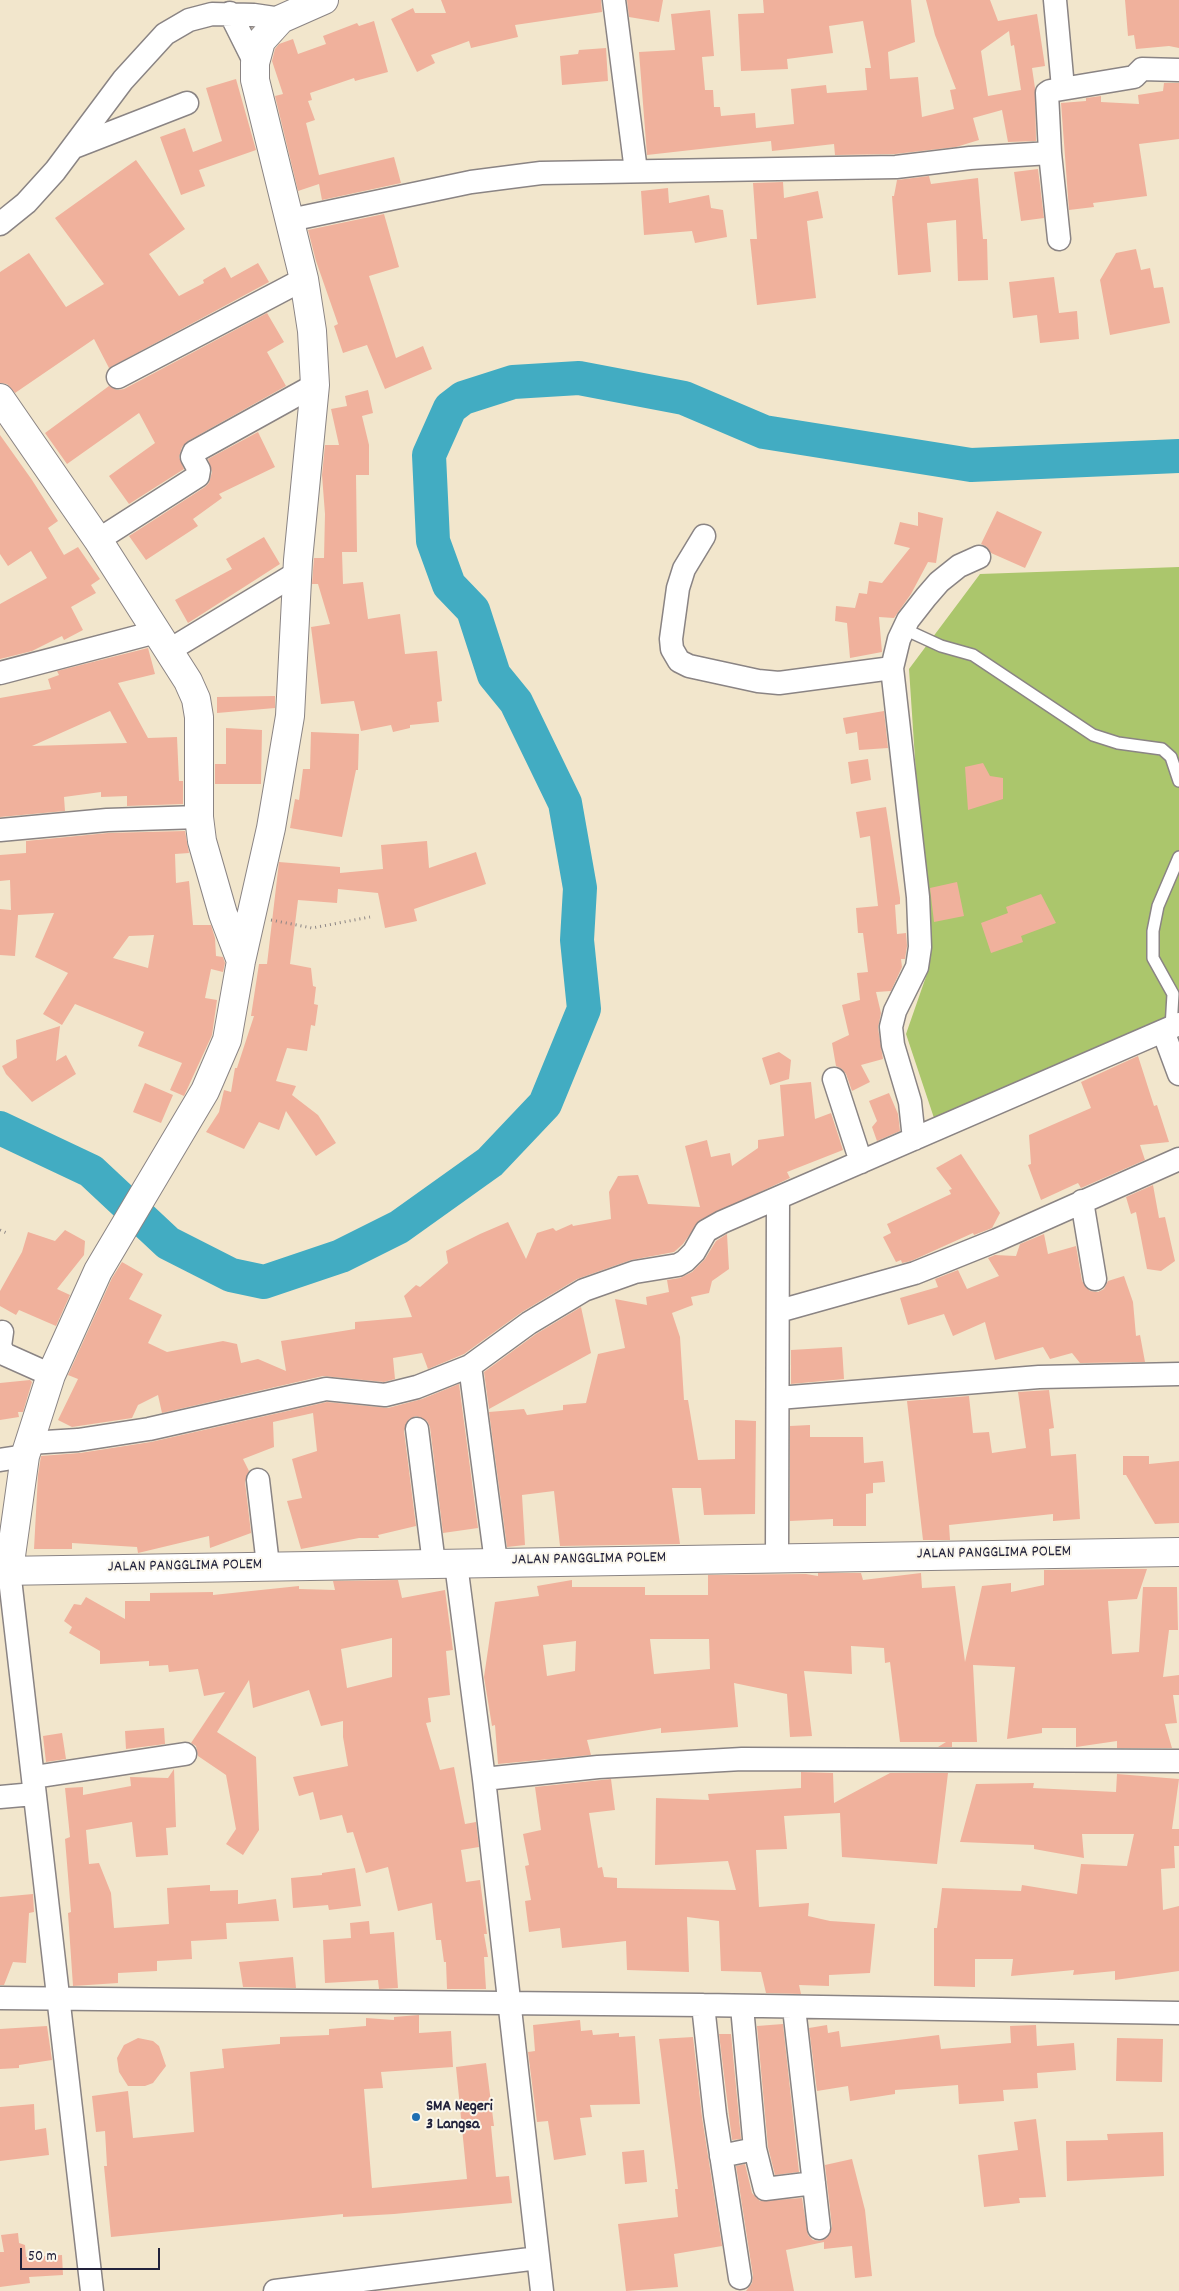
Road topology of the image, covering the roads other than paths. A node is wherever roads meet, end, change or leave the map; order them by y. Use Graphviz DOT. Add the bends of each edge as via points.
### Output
graph roads {
  1 [pos="324,0"];
  2 [pos="614,0"];
  3 [pos="1054,0"];
  4 [pos="217,9"];
  5 [pos="281,19"];
  6 [pos="255,63"];
  7 [pos="1179,70"];
  8 [pos="1063,88"];
  9 [pos="186,104"];
  10 [pos="74,147"];
  11 [pos="1050,153"];
  12 [pos="636,171"];
  13 [pos="290,220"];
  14 [pos="0,224"];
  15 [pos="1059,239"];
  16 [pos="304,279"];
  17 [pos="118,377"];
  18 [pos="315,385"];
  19 [pos="0,398"];
  20 [pos="704,536"];
  21 [pos="98,540"];
  22 [pos="979,557"];
  23 [pos="297,573"];
  24 [pos="904,629"];
  25 [pos="162,642"];
  26 [pos="892,668"];
  27 [pos="0,673"];
  28 [pos="1179,780"];
  29 [pos="199,817"];
  30 [pos="0,830"];
  31 [pos="1179,857"];
  32 [pos="241,961"];
  33 [pos="1171,1027"];
  34 [pos="1179,1074"];
  35 [pos="834,1079"];
  36 [pos="914,1139"];
  37 [pos="1179,1158"];
  38 [pos="861,1162"];
  39 [pos="778,1198"];
  40 [pos="1082,1201"];
  41 [pos="1095,1279"];
  42 [pos="779,1311"];
  43 [pos="2,1332"];
  44 [pos="470,1366"];
  45 [pos="1179,1374"];
  46 [pos="52,1375"];
  47 [pos="778,1398"];
  48 [pos="417,1429"];
  49 [pos="18,1453"];
  50 [pos="258,1480"];
  51 [pos="1179,1552"];
  52 [pos="777,1558"];
  53 [pos="496,1562"];
  54 [pos="445,1564"];
  55 [pos="268,1565"];
  56 [pos="5,1571"];
  57 [pos="184,1754"];
  58 [pos="1179,1761"];
  59 [pos="484,1779"];
  60 [pos="34,1785"];
  61 [pos="0,1797"];
  62 [pos="59,1997"];
  63 [pos="0,1998"];
  64 [pos="511,2004"];
  65 [pos="703,2005"];
  66 [pos="742,2007"];
  67 [pos="794,2008"];
  68 [pos="1179,2013"];
  69 [pos="755,2149"];
  70 [pos="721,2156"];
  71 [pos="814,2183"];
  72 [pos="819,2228"];
  73 [pos="538,2258"];
  74 [pos="740,2278"];
  75 [pos="92,2291"];
  76 [pos="275,2291"];
  77 [pos="542,2291"];
  1 -- 5 [label="street"];
  2 -- 12 [label="street"];
  3 -- 8 [label="street"];
  4 -- 5 [label="street"];
  4 -- 6 [label="street"];
  4 -- 10 [label="street" via="164,34 123,80"];
  5 -- 6 [label="street" via="261,41"];
  6 -- 13 [label="street" via="255,80"];
  7 -- 8 [label="street" via="1142,69 1134,77"];
  8 -- 11 [label="street" via="1047,95"];
  9 -- 10 [label="street"];
  10 -- 14 [label="street" via="26,202"];
  11 -- 12 [label="street" via="896,167"];
  11 -- 15 [label="street"];
  12 -- 13 [label="street" via="541,173 472,182"];
  13 -- 16 [label="street"];
  16 -- 17 [label="street"];
  16 -- 18 [label="street" via="312,331"];
  18 -- 21 [label="street" via="194,452 192,457 199,470 198,476"];
  18 -- 23 [label="street"];
  19 -- 21 [label="street"];
  20 -- 26 [label="street" via="684,569 678,588 671,639 679,661 698,668 780,683"];
  21 -- 25 [label="street"];
  22 -- 24 [label="street" via="939,582"];
  23 -- 25 [label="street"];
  23 -- 32 [label="street" via="290,716 271,828"];
  24 -- 26 [label="street"];
  24 -- 28 [label="lane" via="941,646 973,655 1094,735 1118,743 1162,748 1171,757"];
  25 -- 27 [label="street"];
  25 -- 29 [label="street" via="196,699 199,717"];
  26 -- 36 [label="street" via="918,897 920,947 916,967 891,1026 893,1045 910,1102"];
  29 -- 30 [label="street" via="108,820"];
  29 -- 32 [label="street" via="213,883"];
  31 -- 33 [label="lane" via="1158,906 1153,931 1153,958 1173,994"];
  32 -- 46 [label="street" via="227,1040 209,1084 98,1271"];
  33 -- 34 [label="street"];
  33 -- 36 [label="street"];
  35 -- 38 [label="street"];
  36 -- 38 [label="street"];
  37 -- 40 [label="street"];
  38 -- 39 [label="street"];
  39 -- 42 [label="street"];
  39 -- 44 [label="street" via="711,1228 702,1236 691,1256 678,1265 635,1272 584,1290 529,1323"];
  40 -- 41 [label="street"];
  40 -- 42 [label="street" via="915,1273"];
  42 -- 47 [label="street"];
  43 -- 46 [label="street" via="0,1346 4,1354"];
  44 -- 49 [label="street" via="385,1395 326,1389 149,1429"];
  44 -- 53 [label="street"];
  45 -- 47 [label="street" via="1039,1377"];
  46 -- 49 [label="street"];
  47 -- 52 [label="street"];
  48 -- 54 [label="street"];
  49 -- 56 [label="street"];
  50 -- 55 [label="street"];
  51 -- 52 [label="street, JALAN PANGGLIMA POLEM"];
  52 -- 53 [label="street, JALAN PANGGLIMA POLEM"];
  53 -- 54 [label="street, JALAN PANGGLIMA POLEM"];
  54 -- 55 [label="street, JALAN PANGGLIMA POLEM"];
  54 -- 59 [label="street"];
  55 -- 56 [label="street, JALAN PANGGLIMA POLEM"];
  56 -- 60 [label="street"];
  57 -- 60 [label="street"];
  58 -- 59 [label="street" via="742,1760 598,1767"];
  59 -- 64 [label="street"];
  60 -- 61 [label="street"];
  60 -- 62 [label="street"];
  62 -- 63 [label="street"];
  62 -- 64 [label="street"];
  62 -- 75 [label="street"];
  64 -- 65 [label="street"];
  64 -- 73 [label="street"];
  65 -- 66 [label="street"];
  65 -- 70 [label="street"];
  66 -- 67 [label="street"];
  66 -- 69 [label="street"];
  67 -- 68 [label="street"];
  67 -- 71 [label="street"];
  69 -- 70 [label="street"];
  69 -- 71 [label="street" via="765,2189"];
  70 -- 74 [label="street"];
  71 -- 72 [label="street"];
  73 -- 76 [label="street"];
  73 -- 77 [label="street"];
}
